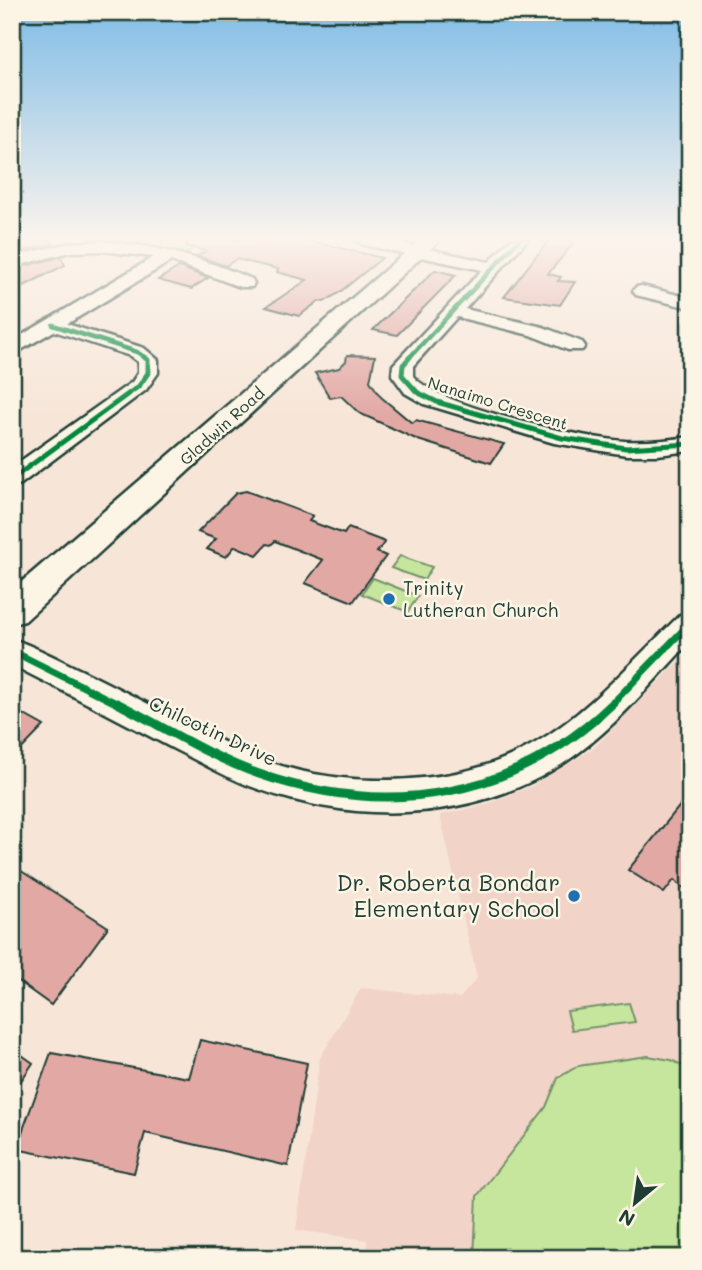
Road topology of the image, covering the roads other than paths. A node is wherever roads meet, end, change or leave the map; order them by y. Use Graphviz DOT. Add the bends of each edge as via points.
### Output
graph roads {
  1 [pos="96,299"];
  2 [pos="364,299"];
  3 [pos="464,299"];
  4 [pos="453,311"];
  5 [pos="53,325"];
  6 [pos="575,346"];
  7 [pos="12,349"];
  8 [pos="690,444"];
  9 [pos="12,479"];
  10 [pos="12,611"];
  11 [pos="690,623"];
  12 [pos="12,651"];
  1 -- 5 [label="street"];
  2 -- 10 [label="main road, Gladwin Road"];
  3 -- 4 [label="street, Nanaimo Crescent"];
  4 -- 6 [label="street" via="536,331"];
  4 -- 8 [label="street, Nanaimo Crescent" via="403,365 402,375 419,395 584,443 632,449"];
  5 -- 7 [label="street"];
  5 -- 9 [label="street" via="137,352 148,360 148,373 139,386"];
  11 -- 12 [label="street, Chilcotin Drive" via="579,734 549,755 488,782 450,792 405,796 307,787 258,774"];
}
